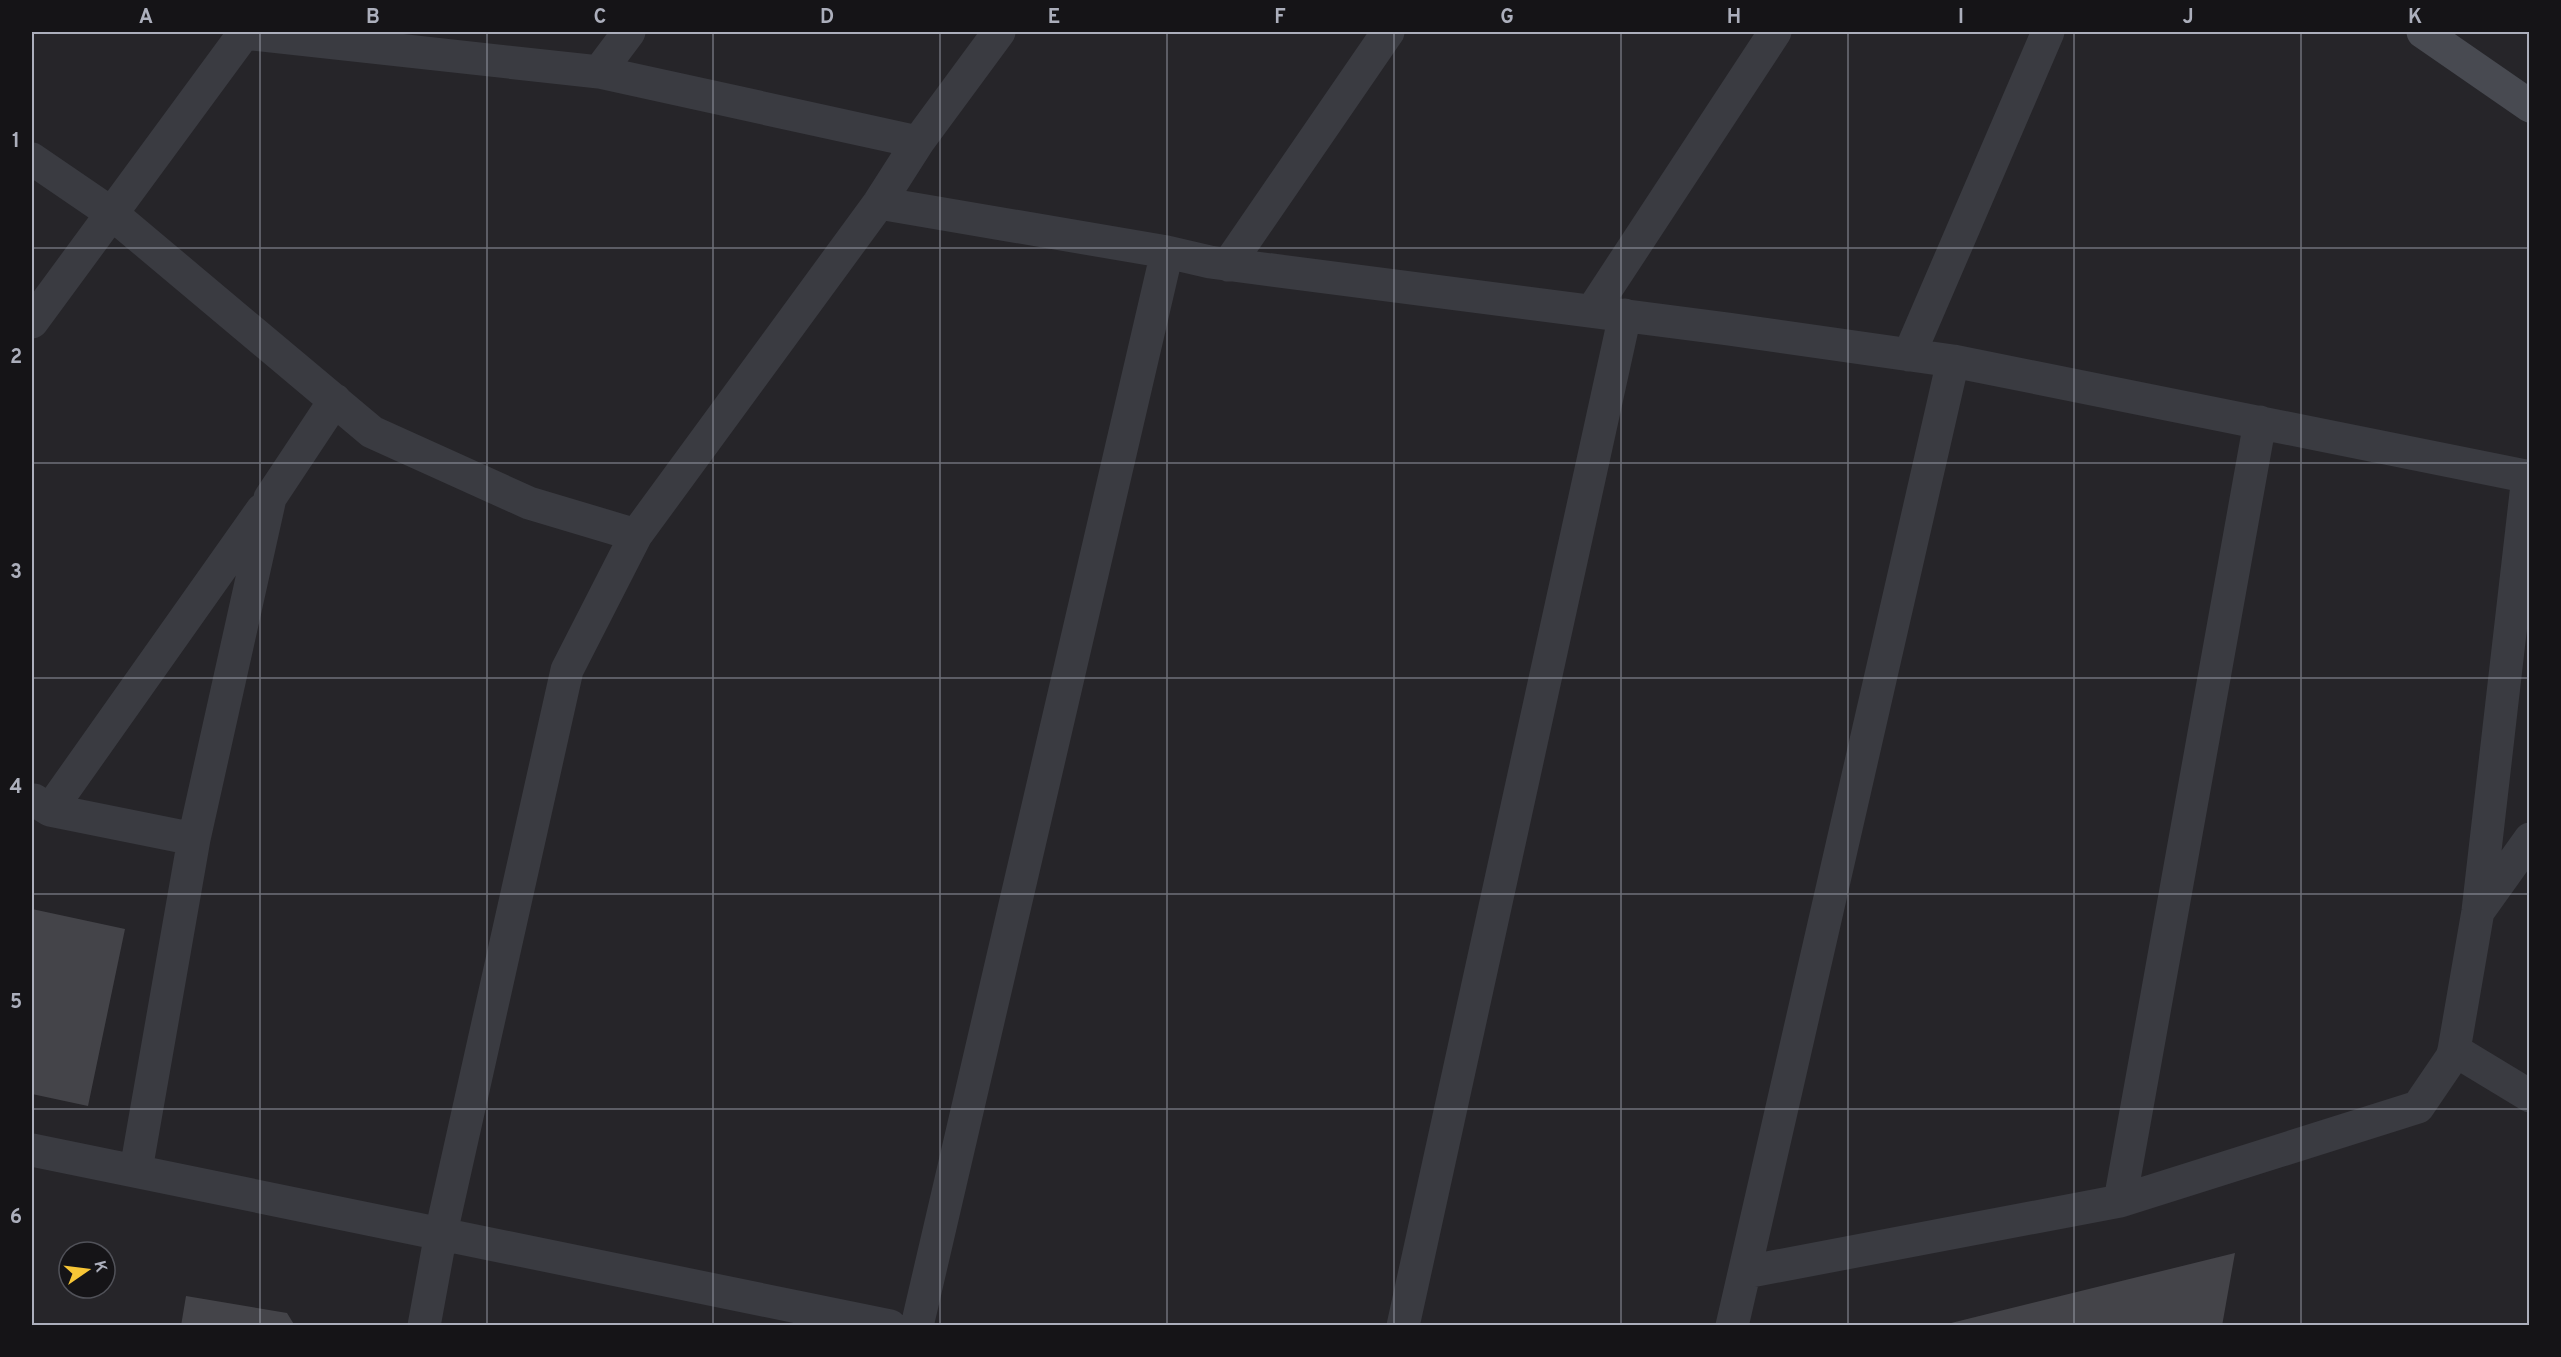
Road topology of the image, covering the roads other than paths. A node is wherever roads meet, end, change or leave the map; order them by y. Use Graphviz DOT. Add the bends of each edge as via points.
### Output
graph roads {
  1 [pos="244,32"];
  2 [pos="629,32"];
  3 [pos="999,32"];
  4 [pos="1388,32"];
  5 [pos="1775,32"];
  6 [pos="2423,32"];
  7 [pos="2042,34"];
  8 [pos="599,72"];
  9 [pos="2529,106"];
  10 [pos="918,142"];
  11 [pos="32,159"];
  12 [pos="879,203"];
  13 [pos="111,213"];
  14 [pos="1167,252"];
  15 [pos="1228,265"];
  16 [pos="1592,311"];
  17 [pos="1625,315"];
  18 [pos="32,322"];
  19 [pos="1909,355"];
  20 [pos="1953,361"];
  21 [pos="335,400"];
  22 [pos="2260,422"];
  23 [pos="2529,476"];
  24 [pos="270,498"];
  25 [pos="636,535"];
  26 [pos="41,804"];
  27 [pos="194,838"];
  28 [pos="2529,839"];
  29 [pos="2478,911"];
  30 [pos="2454,1050"];
  31 [pos="2529,1096"];
  32 [pos="32,1150"];
  33 [pos="136,1170"];
  34 [pos="2120,1201"];
  35 [pos="441,1233"];
  36 [pos="1746,1272"];
  37 [pos="424,1326"];
  38 [pos="890,1326"];
  39 [pos="917,1326"];
  40 [pos="1403,1326"];
  41 [pos="1732,1326"];
  1 -- 8 [label="street"];
  1 -- 13 [label="street"];
  2 -- 8 [label="street"];
  3 -- 10 [label="street"];
  4 -- 15 [label="street"];
  5 -- 16 [label="street"];
  6 -- 9 [label="main road"];
  7 -- 19 [label="street"];
  8 -- 10 [label="street"];
  10 -- 12 [label="street"];
  11 -- 13 [label="street"];
  12 -- 14 [label="street"];
  12 -- 25 [label="street"];
  13 -- 18 [label="street"];
  13 -- 21 [label="street"];
  14 -- 15 [label="street"];
  14 -- 39 [label="street"];
  15 -- 16 [label="street"];
  16 -- 17 [label="street"];
  17 -- 19 [label="street"];
  17 -- 40 [label="street"];
  19 -- 20 [label="street"];
  20 -- 22 [label="street"];
  20 -- 36 [label="street"];
  21 -- 24 [label="street"];
  21 -- 25 [label="street" via="372,432 519,498"];
  22 -- 23 [label="street"];
  22 -- 34 [label="street"];
  23 -- 29 [label="street"];
  24 -- 26 [label="street"];
  24 -- 27 [label="street"];
  25 -- 35 [label="street" via="567,670"];
  26 -- 27 [label="street"];
  27 -- 33 [label="street"];
  28 -- 29 [label="street"];
  29 -- 30 [label="street"];
  30 -- 31 [label="street"];
  30 -- 34 [label="street" via="2418,1107"];
  32 -- 33 [label="street"];
  33 -- 35 [label="street"];
  34 -- 36 [label="street"];
  35 -- 37 [label="street"];
  35 -- 38 [label="street"];
  36 -- 41 [label="street"];
}
